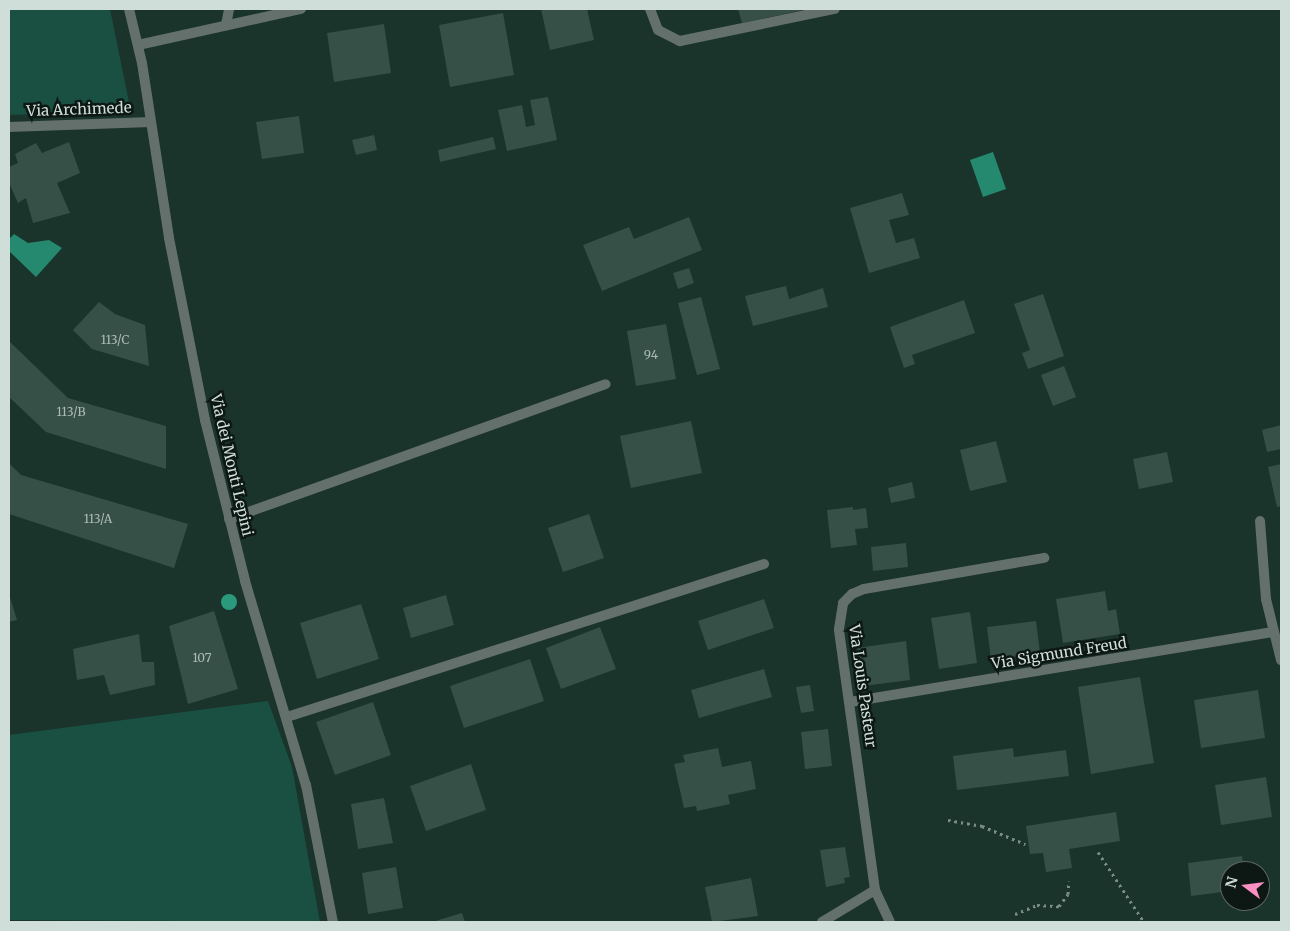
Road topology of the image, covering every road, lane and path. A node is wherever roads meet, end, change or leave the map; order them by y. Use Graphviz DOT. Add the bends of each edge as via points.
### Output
graph roads {
  1 [pos="129,9"];
  2 [pos="229,9"];
  3 [pos="301,9"];
  4 [pos="650,9"];
  5 [pos="835,9"];
  6 [pos="226,25"];
  7 [pos="138,44"];
  8 [pos="150,122"];
  9 [pos="9,127"];
  10 [pos="606,384"];
  11 [pos="229,519"];
  12 [pos="1260,521"];
  13 [pos="1044,558"];
  14 [pos="764,564"];
  15 [pos="1273,632"];
  16 [pos="1281,660"];
  17 [pos="850,702"];
  18 [pos="287,717"];
  19 [pos="948,820"];
  20 [pos="1025,844"];
  21 [pos="1098,852"];
  22 [pos="1069,881"];
  23 [pos="874,890"];
  24 [pos="1015,914"];
  25 [pos="333,922"];
  26 [pos="822,922"];
  27 [pos="890,922"];
  28 [pos="1144,922"];
  1 -- 7 [label="street, Via dei Monti Lepini"];
  2 -- 6 [label="street"];
  3 -- 6 [label="street"];
  4 -- 5 [label="street" via="658,30 680,40"];
  6 -- 7 [label="street"];
  7 -- 8 [label="street, Via dei Monti Lepini"];
  8 -- 9 [label="street, Via Archimede"];
  8 -- 11 [label="street, Via dei Monti Lepini" via="187,332"];
  10 -- 11 [label="street"];
  11 -- 18 [label="street, Via dei Monti Lepini"];
  12 -- 15 [label="street" via="1266,599"];
  13 -- 17 [label="street, Via Louis Pasteur" via="852,594 843,603 839,622"];
  14 -- 18 [label="street"];
  15 -- 16 [label="street"];
  15 -- 17 [label="street, Via Sigmund Freud"];
  17 -- 23 [label="street, Via Louis Pasteur"];
  18 -- 25 [label="street, Via dei Monti Lepini" via="306,785"];
  19 -- 20 [label="path" via="982,826"];
  21 -- 28 [label="path"];
  22 -- 24 [label="path" via="1068,894 1059,906 1037,905"];
  23 -- 26 [label="street"];
  23 -- 27 [label="street, Via Louis Pasteur"];
}
